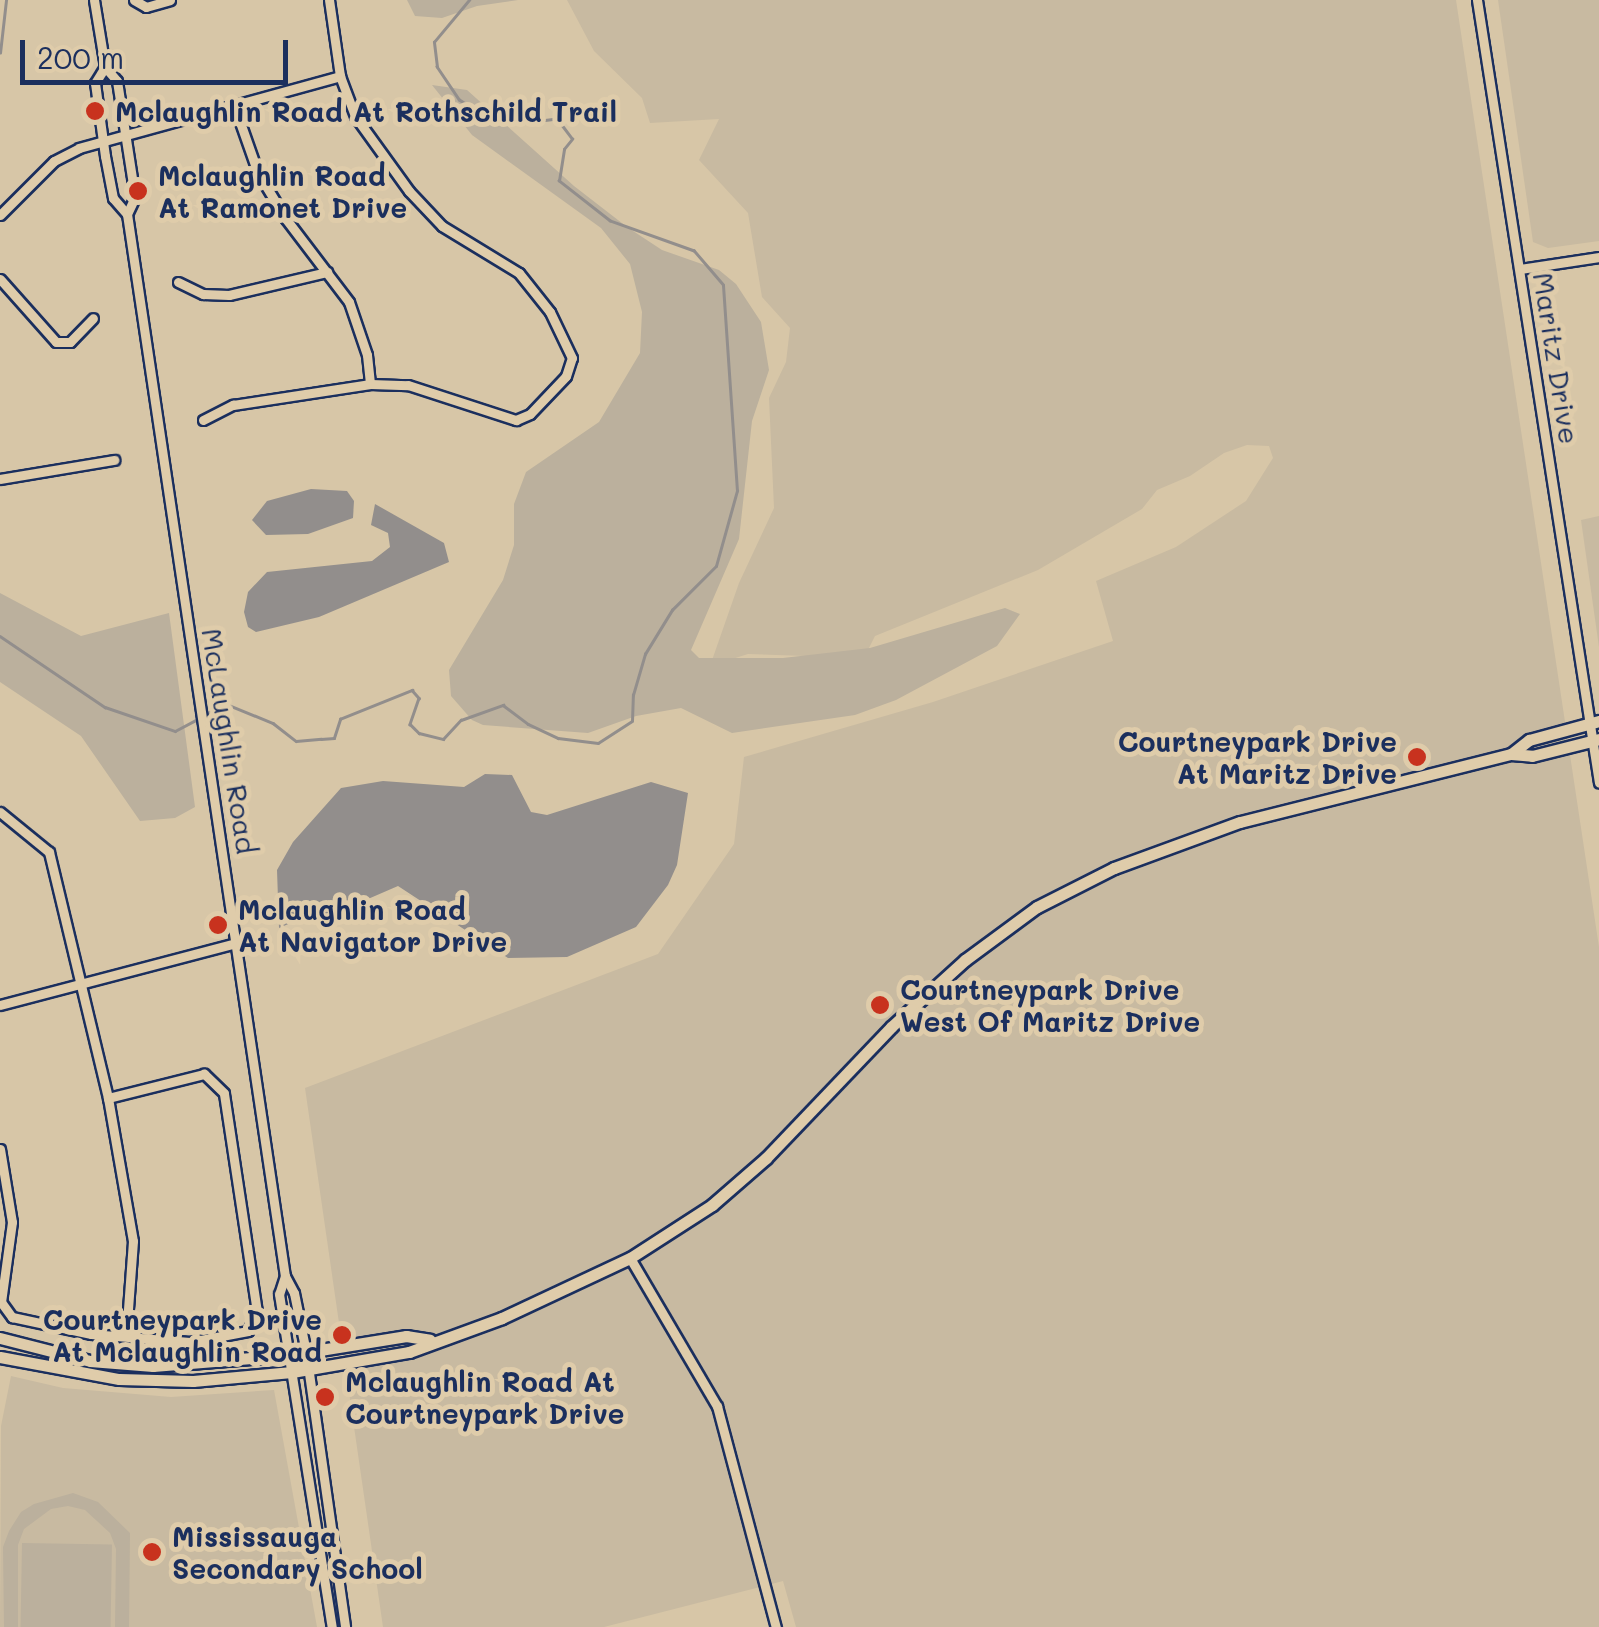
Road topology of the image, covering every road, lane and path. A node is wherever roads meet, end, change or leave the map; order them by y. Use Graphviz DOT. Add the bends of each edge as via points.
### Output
graph roads {
  1 [pos="94,0"];
  2 [pos="134,0"];
  3 [pos="170,0"];
  4 [pos="329,0"];
  5 [pos="1478,0"];
  6 [pos="105,67"];
  7 [pos="340,76"];
  8 [pos="234,105"];
  9 [pos="125,135"];
  10 [pos="104,140"];
  11 [pos="127,214"];
  12 [pos="0,216"];
  13 [pos="1599,257"];
  14 [pos="1520,269"];
  15 [pos="327,272"];
  16 [pos="0,279"];
  17 [pos="178,282"];
  18 [pos="94,318"];
  19 [pos="370,384"];
  20 [pos="202,420"];
  21 [pos="114,460"];
  22 [pos="0,479"];
  23 [pos="1594,722"];
  24 [pos="1596,740"];
  25 [pos="1511,754"];
  26 [pos="1599,783"];
  27 [pos="0,812"];
  28 [pos="238,943"];
  29 [pos="79,984"];
  30 [pos="0,1005"];
  31 [pos="108,1098"];
  32 [pos="0,1150"];
  33 [pos="630,1258"];
  34 [pos="285,1276"];
  35 [pos="126,1336"];
  36 [pos="5,1340"];
  37 [pos="431,1340"];
  38 [pos="306,1352"];
  39 [pos="289,1355"];
  40 [pos="3,1357"];
  41 [pos="309,1369"];
  42 [pos="292,1372"];
  43 [pos="332,1627"];
  44 [pos="345,1627"];
  45 [pos="776,1627"];
  1 -- 6 [label="street, McLaughlin Road"];
  2 -- 3 [label="street" via="146,6"];
  4 -- 7 [label="street"];
  5 -- 14 [label="street, Maritz Drive"];
  6 -- 9 [label="street, McLaughlin Road" via="117,80"];
  6 -- 10 [label="street, McLaughlin Road" via="95,83"];
  7 -- 8 [label="street"];
  7 -- 19 [label="street" via="356,116 409,191 442,226 519,273 550,312 572,358 566,376 516,420 408,385"];
  8 -- 9 [label="street"];
  8 -- 15 [label="street" via="258,173"];
  9 -- 10 [label="street"];
  9 -- 11 [label="street, McLaughlin Road" via="135,197"];
  10 -- 11 [label="street, McLaughlin Road" via="112,198"];
  10 -- 12 [label="street" via="54,160"];
  11 -- 28 [label="street, McLaughlin Road"];
  13 -- 14 [label="street"];
  14 -- 23 [label="street, Maritz Drive"];
  15 -- 17 [label="street" via="229,295 203,294"];
  15 -- 19 [label="street" via="359,323"];
  16 -- 18 [label="street" via="56,342 70,342"];
  19 -- 20 [label="street" via="233,405"];
  21 -- 22 [label="street"];
  23 -- 24 [label="street, Maritz Drive"];
  23 -- 25 [label="main road" via="1529,740"];
  24 -- 25 [label="main road" via="1532,756"];
  24 -- 26 [label="street, Maritz Drive"];
  25 -- 33 [label="main road" via="1240,822 1114,868 1036,907 892,1027 712,1205"];
  27 -- 29 [label="street" via="49,852"];
  28 -- 29 [label="street"];
  28 -- 34 [label="street, McLaughlin Road"];
  29 -- 30 [label="street"];
  29 -- 31 [label="street"];
  31 -- 35 [label="street" via="133,1242"];
  31 -- 35 [label="street" via="204,1074 224,1092 257,1312 248,1331 190,1342"];
  32 -- 35 [label="street" via="12,1222 3,1308 12,1317"];
  33 -- 37 [label="main road" via="502,1318"];
  33 -- 45 [label="street" via="717,1406"];
  34 -- 38 [label="street, McLaughlin Road"];
  34 -- 39 [label="street, McLaughlin Road" via="279,1294"];
  36 -- 39 [label="main road" via="152,1366"];
  36 -- 40 [label="main road"];
  37 -- 38 [label="main road" via="406,1336"];
  37 -- 41 [label="main road" via="408,1352"];
  38 -- 39 [label="main road"];
  38 -- 41 [label="street, McLaughlin Road"];
  39 -- 42 [label="street, McLaughlin Road"];
  40 -- 42 [label="main road" via="119,1380"];
  41 -- 42 [label="main road"];
  41 -- 44 [label="street, McLaughlin Road"];
  42 -- 43 [label="street, McLaughlin Road"];
}
